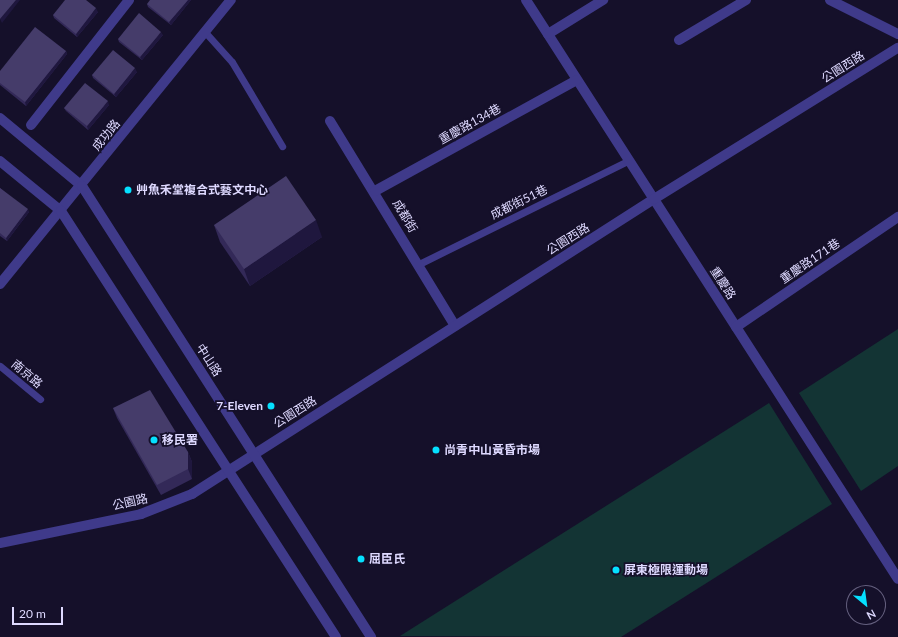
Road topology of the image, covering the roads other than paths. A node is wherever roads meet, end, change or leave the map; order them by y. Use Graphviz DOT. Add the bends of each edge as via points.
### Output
graph roads {
  1 [pos="129,0"];
  2 [pos="231,0"];
  3 [pos="526,0"];
  4 [pos="603,0"];
  5 [pos="746,0"];
  6 [pos="830,0"];
  7 [pos="205,32"];
  8 [pos="548,34"];
  9 [pos="898,34"];
  10 [pos="679,40"];
  11 [pos="898,48"];
  12 [pos="577,80"];
  13 [pos="0,118"];
  14 [pos="330,121"];
  15 [pos="31,125"];
  16 [pos="282,146"];
  17 [pos="629,160"];
  18 [pos="0,161"];
  19 [pos="82,186"];
  20 [pos="375,191"];
  21 [pos="654,199"];
  22 [pos="61,211"];
  23 [pos="898,217"];
  24 [pos="419,264"];
  25 [pos="0,284"];
  26 [pos="455,326"];
  27 [pos="736,327"];
  28 [pos="0,366"];
  29 [pos="40,399"];
  30 [pos="254,454"];
  31 [pos="228,470"];
  32 [pos="0,544"];
  33 [pos="898,579"];
  34 [pos="336,637"];
  35 [pos="371,637"];
  1 -- 15 [label="street"];
  2 -- 7 [label="street, 成功路"];
  3 -- 8 [label="street, 重慶路"];
  4 -- 8 [label="street"];
  5 -- 10 [label="street"];
  6 -- 9 [label="street"];
  7 -- 16 [label="lane" via="232,62"];
  7 -- 19 [label="street, 成功路"];
  8 -- 12 [label="street, 重慶路"];
  11 -- 21 [label="street, 公園西路"];
  12 -- 17 [label="street, 重慶路"];
  12 -- 20 [label="street, 重慶路134巷"];
  13 -- 19 [label="street, 中山路"];
  14 -- 20 [label="street, 成都街"];
  17 -- 21 [label="street, 重慶路"];
  17 -- 24 [label="lane, 成都街51巷"];
  18 -- 22 [label="street"];
  19 -- 22 [label="street, 成功路"];
  19 -- 30 [label="street, 中山路"];
  20 -- 24 [label="street, 成都街"];
  21 -- 26 [label="street, 公園西路"];
  21 -- 27 [label="street, 重慶路"];
  22 -- 25 [label="street, 成功路"];
  22 -- 31 [label="street"];
  23 -- 27 [label="street, 重慶路171巷"];
  24 -- 26 [label="street, 成都街"];
  26 -- 30 [label="street, 公園西路"];
  27 -- 33 [label="street, 重慶路"];
  28 -- 29 [label="lane, 南京路"];
  30 -- 31 [label="street, 公園路"];
  30 -- 35 [label="street, 中山路"];
  31 -- 32 [label="street, 公園路" via="192,494 160,508"];
  31 -- 34 [label="street"];
}
